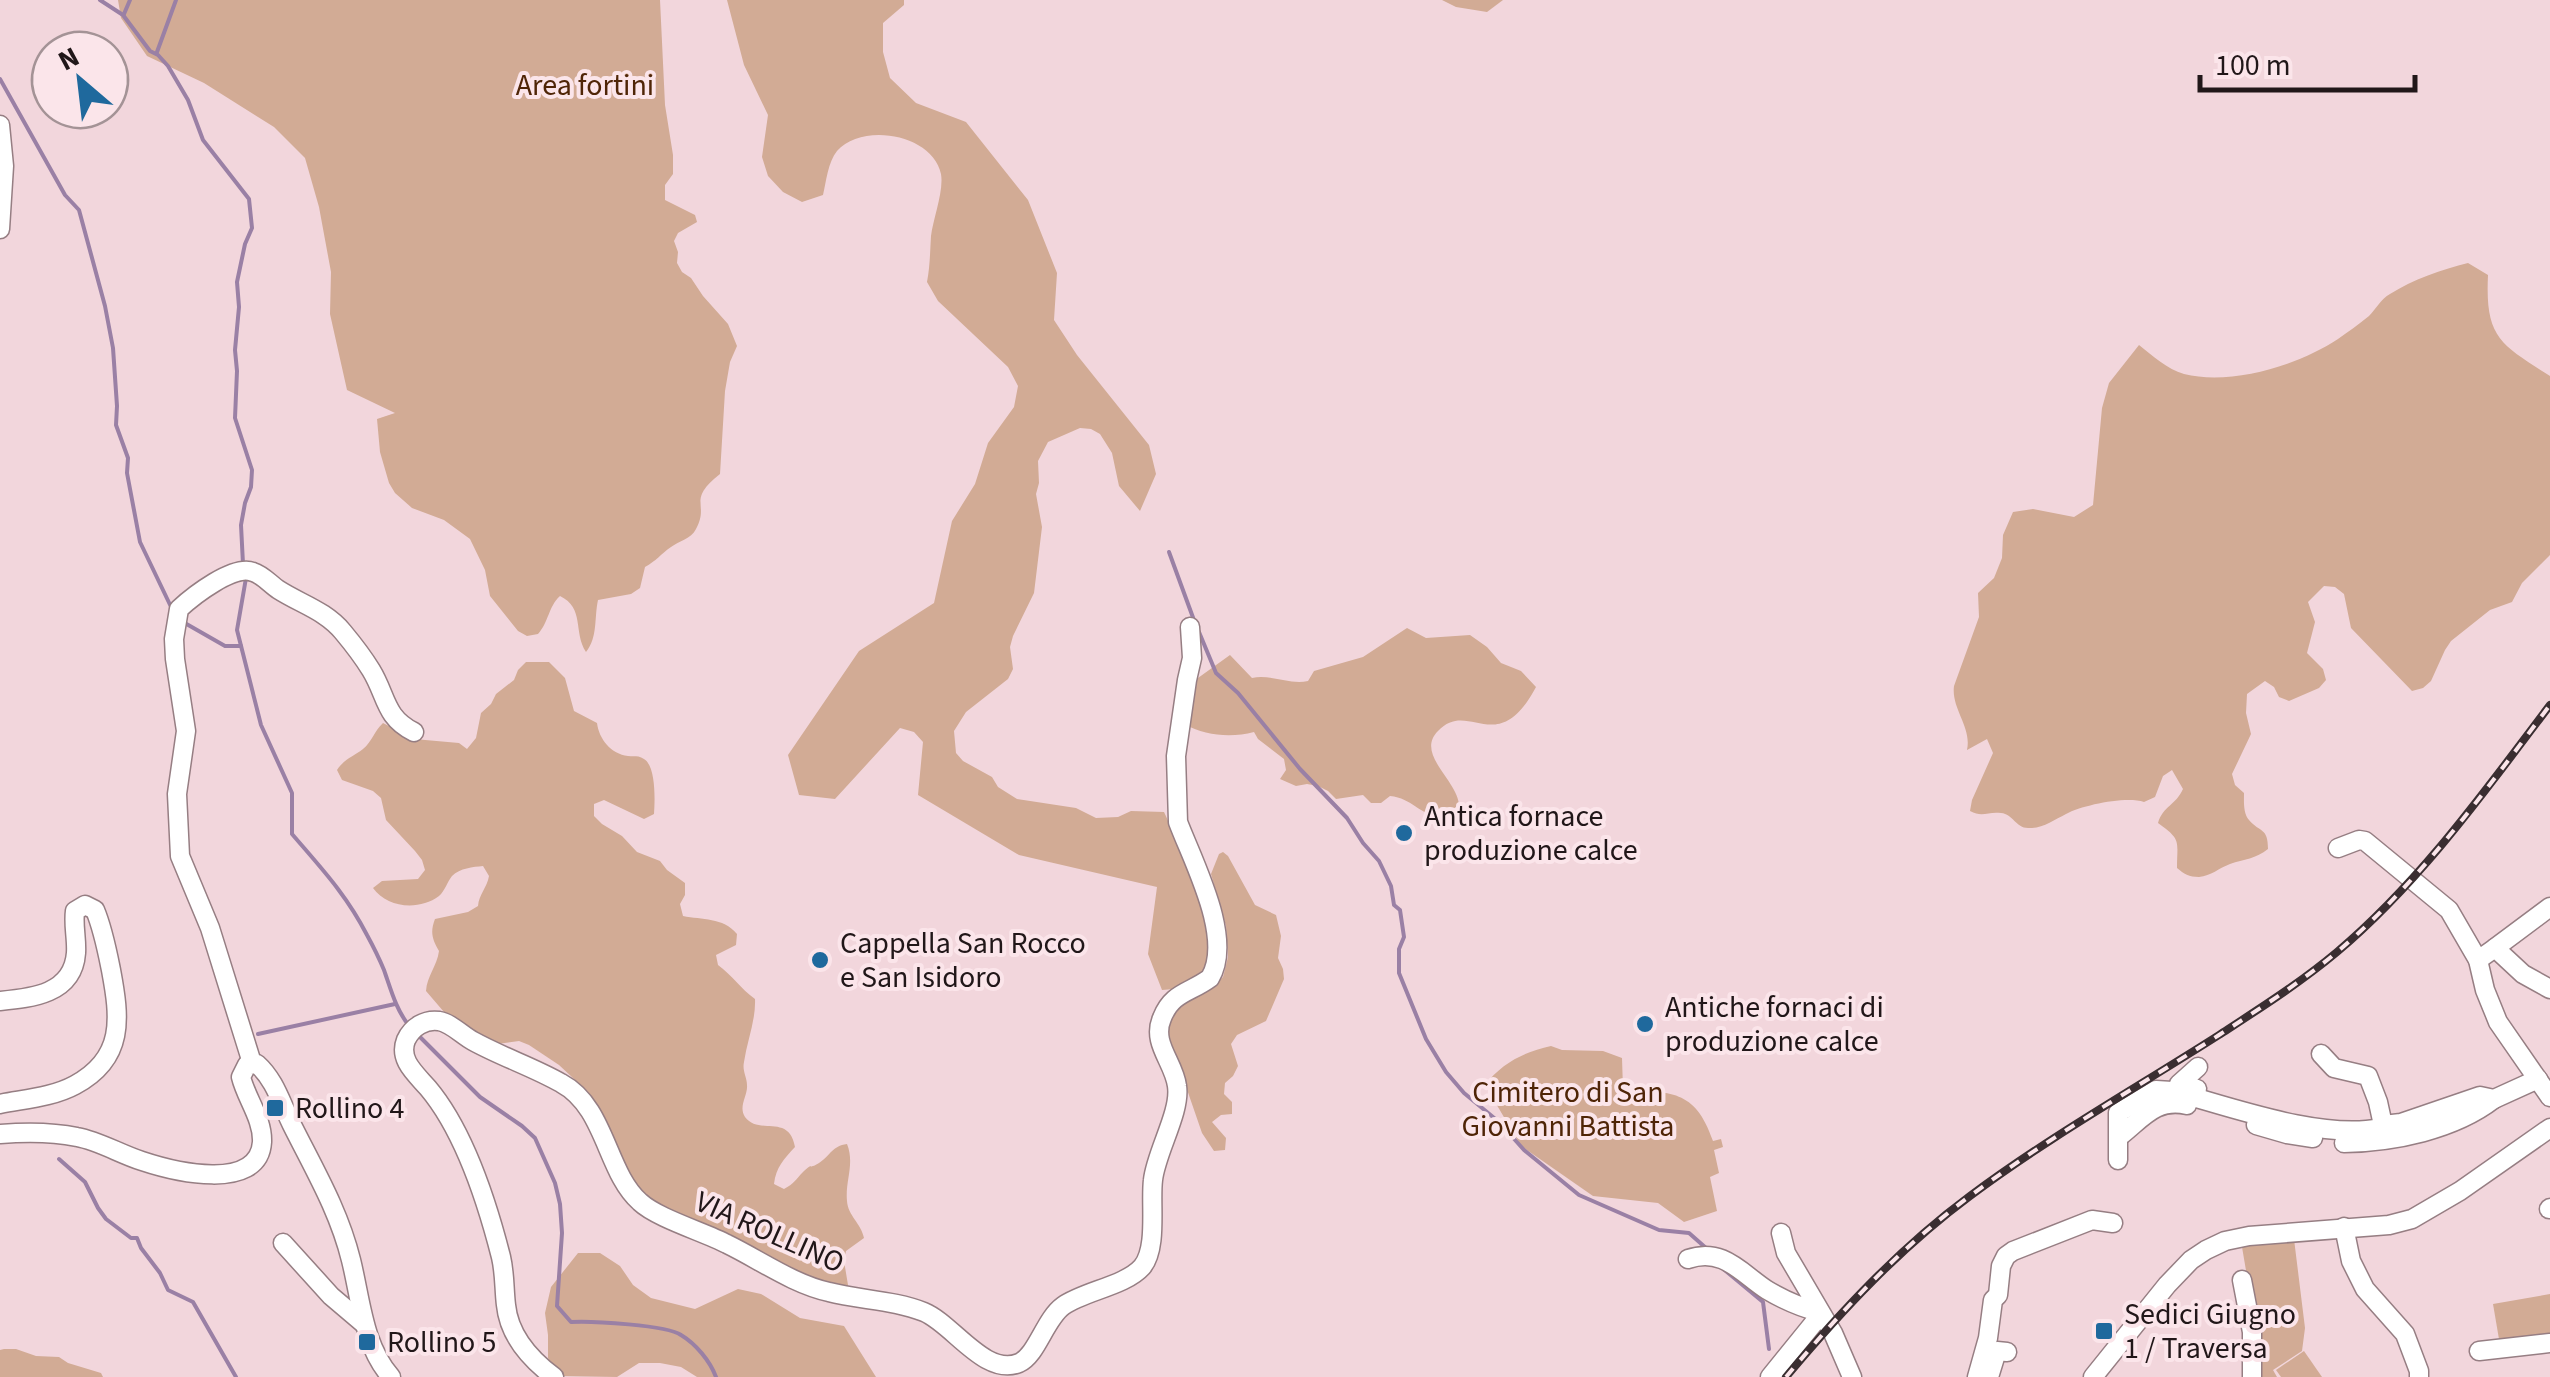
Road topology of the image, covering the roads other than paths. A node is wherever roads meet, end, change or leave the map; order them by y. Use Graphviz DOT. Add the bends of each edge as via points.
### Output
graph roads {
  1 [pos="0,125"];
  2 [pos="0,229"];
  3 [pos="1190,626"];
  4 [pos="414,732"];
  5 [pos="2338,848"];
  6 [pos="2550,908"];
  7 [pos="2495,948"];
  8 [pos="2478,960"];
  9 [pos="2550,989"];
  10 [pos="0,1000"];
  11 [pos="2322,1054"];
  12 [pos="252,1063"];
  13 [pos="2198,1067"];
  14 [pos="2538,1080"];
  15 [pos="2550,1097"];
  16 [pos="2494,1099"];
  17 [pos="0,1104"];
  18 [pos="2383,1124"];
  19 [pos="2550,1128"];
  20 [pos="0,1134"];
  21 [pos="2120,1136"];
  22 [pos="2118,1160"];
  23 [pos="2113,1222"];
  24 [pos="2344,1227"];
  25 [pos="1781,1232"];
  26 [pos="283,1243"];
  27 [pos="1688,1259"];
  28 [pos="2242,1280"];
  29 [pos="1819,1312"];
  30 [pos="364,1324"];
  31 [pos="2550,1343"];
  32 [pos="2479,1351"];
  33 [pos="2007,1352"];
  34 [pos="391,1377"];
  35 [pos="554,1377"];
  36 [pos="1770,1377"];
  37 [pos="1852,1377"];
  38 [pos="1978,1377"];
  39 [pos="1989,1377"];
  40 [pos="2093,1377"];
  41 [pos="2252,1377"];
  42 [pos="2419,1377"];
  1 -- 2 [label="street"];
  3 -- 35 [label="street, VIA ROLLINO" via="1177,812 1206,892 1217,960 1210,978 1172,999 1159,1025 1177,1096 1153,1179 1150,1243 1141,1268 1065,1304 1020,1363 991,1363 926,1312 826,1292 651,1210 629,1190 574,1090 445,1023 424,1022 408,1036 406,1061 442,1104 473,1173 501,1255 512,1328 529,1356"];
  4 -- 12 [label="street" via="391,714 372,671 331,619 258,574 232,573 179,609 175,659 186,730 177,794 180,856"];
  5 -- 8 [label="street" via="2358,840 2375,847 2449,910"];
  6 -- 7 [label="street"];
  7 -- 8 [label="street"];
  7 -- 9 [label="street"];
  8 -- 14 [label="street" via="2498,1022"];
  10 -- 17 [label="street" via="46,994 62,984 76,958 75,911 85,905 96,910 118,1008 112,1049 76,1085"];
  11 -- 18 [label="street" via="2334,1068 2368,1076"];
  12 -- 20 [label="street" via="241,1076 262,1139 254,1164 240,1172 185,1171 78,1137"];
  12 -- 30 [label="street" via="271,1079 334,1207"];
  13 -- 18 [label="street" via="2179,1084 2303,1117"];
  14 -- 15 [label="street"];
  14 -- 16 [label="street"];
  16 -- 18 [label="street" via="2480,1096"];
  16 -- 21 [label="street" via="2464,1118 2372,1142 2287,1134 2173,1102"];
  18 -- 22 [label="street" via="2344,1131 2295,1124 2161,1089 2118,1112"];
  19 -- 24 [label="street" via="2412,1218"];
  23 -- 38 [label="street" via="2092,1220 2006,1256"];
  24 -- 40 [label="street" via="2249,1236 2206,1250 2167,1285"];
  24 -- 42 [label="street" via="2358,1275 2405,1334"];
  25 -- 29 [label="street"];
  26 -- 30 [label="street"];
  27 -- 29 [label="street" via="1719,1256 1793,1306"];
  28 -- 41 [label="street"];
  29 -- 36 [label="street"];
  29 -- 37 [label="street"];
  30 -- 34 [label="street"];
  31 -- 32 [label="street"];
  33 -- 39 [label="street" via="1997,1351"];
}
